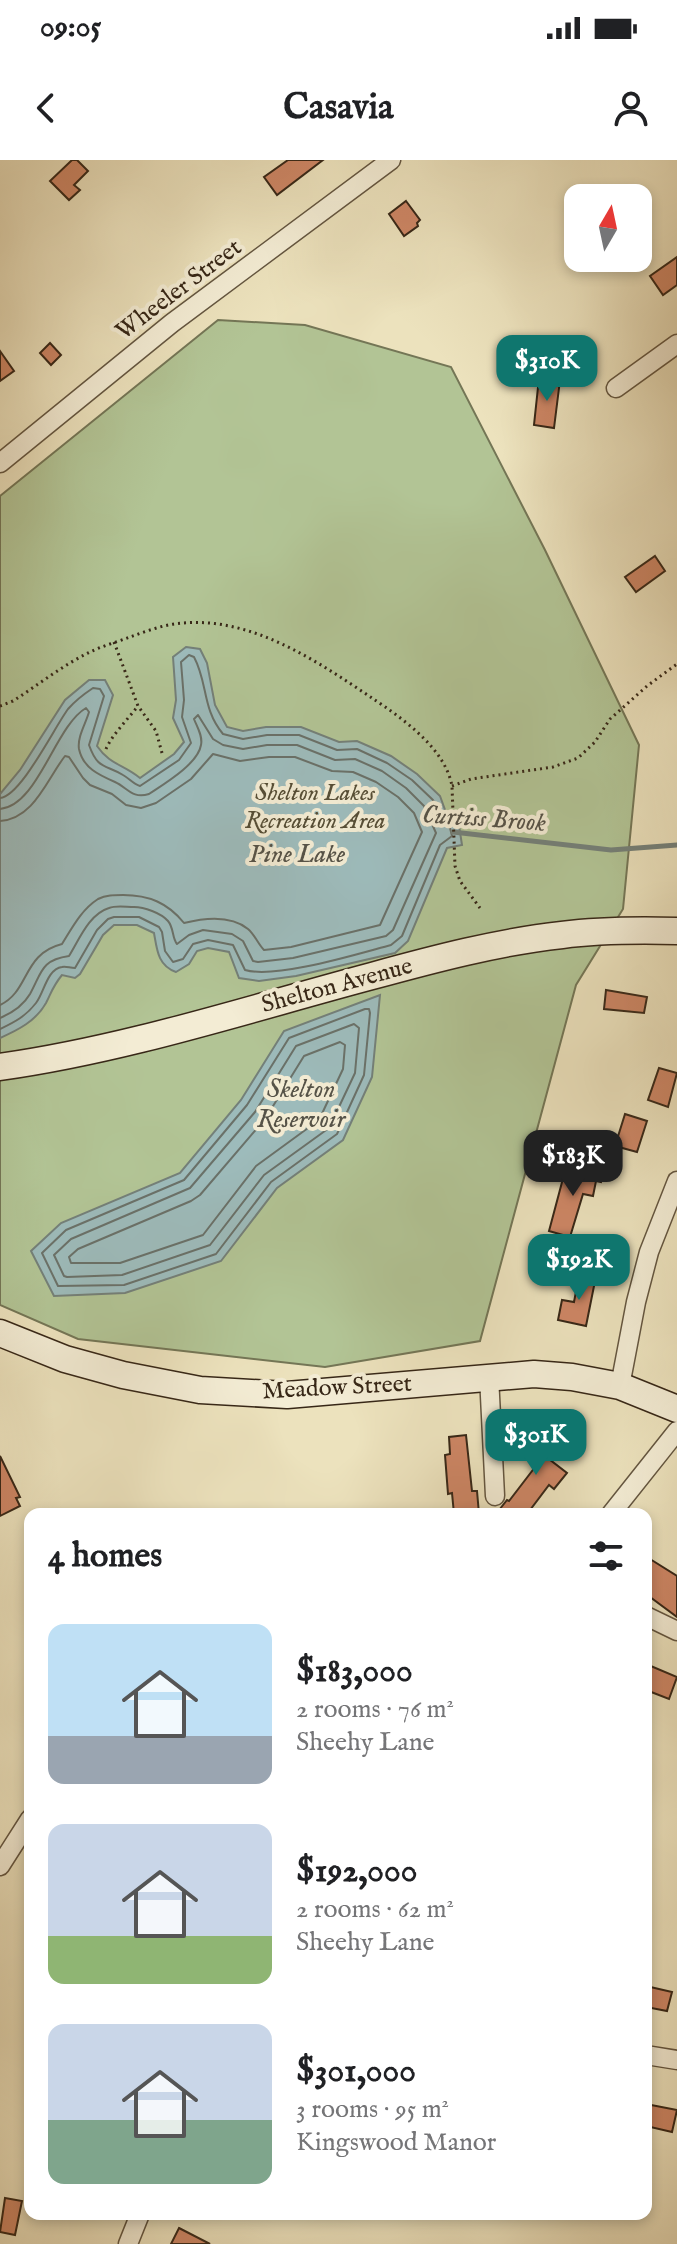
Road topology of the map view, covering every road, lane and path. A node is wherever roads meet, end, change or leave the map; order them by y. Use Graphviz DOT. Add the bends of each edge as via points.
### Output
graph roads {
  1 [pos="391,160"];
  2 [pos="677,344"];
  3 [pos="616,388"];
  4 [pos="0,463"];
  5 [pos="114,642"];
  6 [pos="677,664"];
  7 [pos="0,706"];
  8 [pos="138,706"];
  9 [pos="106,749"];
  10 [pos="162,753"];
  11 [pos="452,786"];
  12 [pos="480,908"];
  13 [pos="677,931"];
  14 [pos="0,1067"];
  15 [pos="677,1181"];
  16 [pos="0,1333"];
  17 [pos="489,1376"];
  18 [pos="620,1386"];
  19 [pos="677,1409"];
  20 [pos="677,1431"];
  21 [pos="495,1496"];
  22 [pos="616,1508"];
  23 [pos="652,1619"];
  24 [pos="677,1631"];
  25 [pos="24,1828"];
  26 [pos="0,1866"];
  27 [pos="652,2056"];
  28 [pos="677,2060"];
  29 [pos="138,2220"];
  30 [pos="128,2244"];
  1 -- 4 [label="street, Wheeler Street" via="172,323"];
  2 -- 3 [label="street"];
  5 -- 7 [label="path"];
  5 -- 8 [label="path"];
  5 -- 11 [label="path" via="180,623 211,622 283,644 333,672 416,732 443,761"];
  6 -- 11 [label="path" via="610,719 578,758"];
  8 -- 9 [label="path"];
  8 -- 10 [label="path" via="156,731"];
  11 -- 12 [label="path" via="453,856 460,881"];
  13 -- 14 [label="street, Shelton Avenue" via="581,933 503,945 125,1043"];
  15 -- 18 [label="street" via="649,1252"];
  16 -- 17 [label="street, Meadow Street" via="80,1363 200,1390 287,1395"];
  17 -- 18 [label="street, Meadow Street" via="534,1374"];
  17 -- 21 [label="street"];
  18 -- 19 [label="street, Meadow Street"];
  20 -- 22 [label="street"];
  23 -- 24 [label="street"];
  25 -- 26 [label="street"];
  27 -- 28 [label="street"];
  29 -- 30 [label="street"];
}
